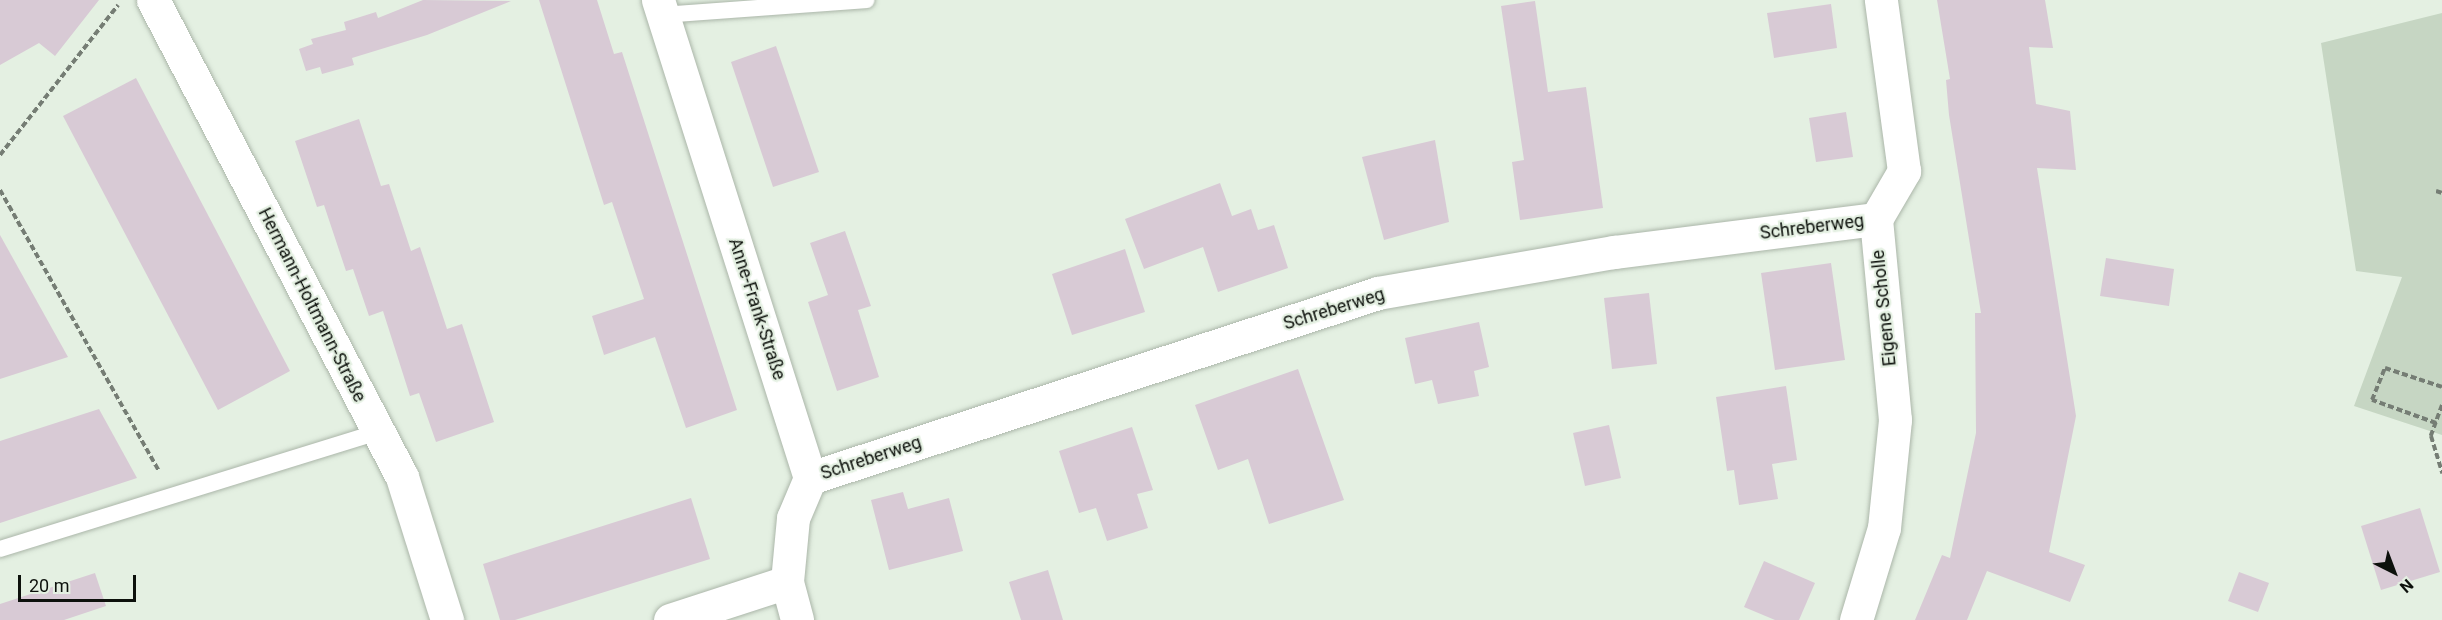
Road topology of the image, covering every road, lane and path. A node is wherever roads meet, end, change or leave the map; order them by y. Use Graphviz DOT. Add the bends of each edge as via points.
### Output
graph roads {
  1 [pos="122,0"];
  2 [pos="153,0"];
  3 [pos="866,0"];
  4 [pos="1881,0"];
  5 [pos="661,8"];
  6 [pos="0,155"];
  7 [pos="0,190"];
  8 [pos="2436,191"];
  9 [pos="2442,193"];
  10 [pos="1876,219"];
  11 [pos="2442,387"];
  12 [pos="2442,405"];
  13 [pos="2436,423"];
  14 [pos="377,432"];
  15 [pos="2442,473"];
  16 [pos="810,478"];
  17 [pos="172,495"];
  18 [pos="0,549"];
  19 [pos="787,582"];
  20 [pos="447,620"];
  21 [pos="670,620"];
  22 [pos="797,620"];
  23 [pos="1856,620"];
  1 -- 6 [label="path"];
  2 -- 14 [label="street, Hermann-Holtmann-Straße"];
  3 -- 5 [label="lane"];
  4 -- 10 [label="street" via="1904,171"];
  5 -- 16 [label="street, Anne-Frank-Straße"];
  7 -- 17 [label="path"];
  8 -- 9 [label="path"];
  10 -- 16 [label="street, Schreberweg" via="1614,252 1378,293"];
  10 -- 23 [label="street, Eigene Scholle" via="1895,420 1884,528"];
  11 -- 13 [label="path" via="2385,368 2372,400"];
  12 -- 13 [label="path"];
  13 -- 15 [label="path" via="2431,436"];
  14 -- 17 [label="lane"];
  14 -- 20 [label="street, Hermann-Holtmann-Straße" via="402,477"];
  16 -- 19 [label="street" via="793,518"];
  17 -- 18 [label="lane"];
  19 -- 21 [label="street"];
  19 -- 22 [label="street"];
}
